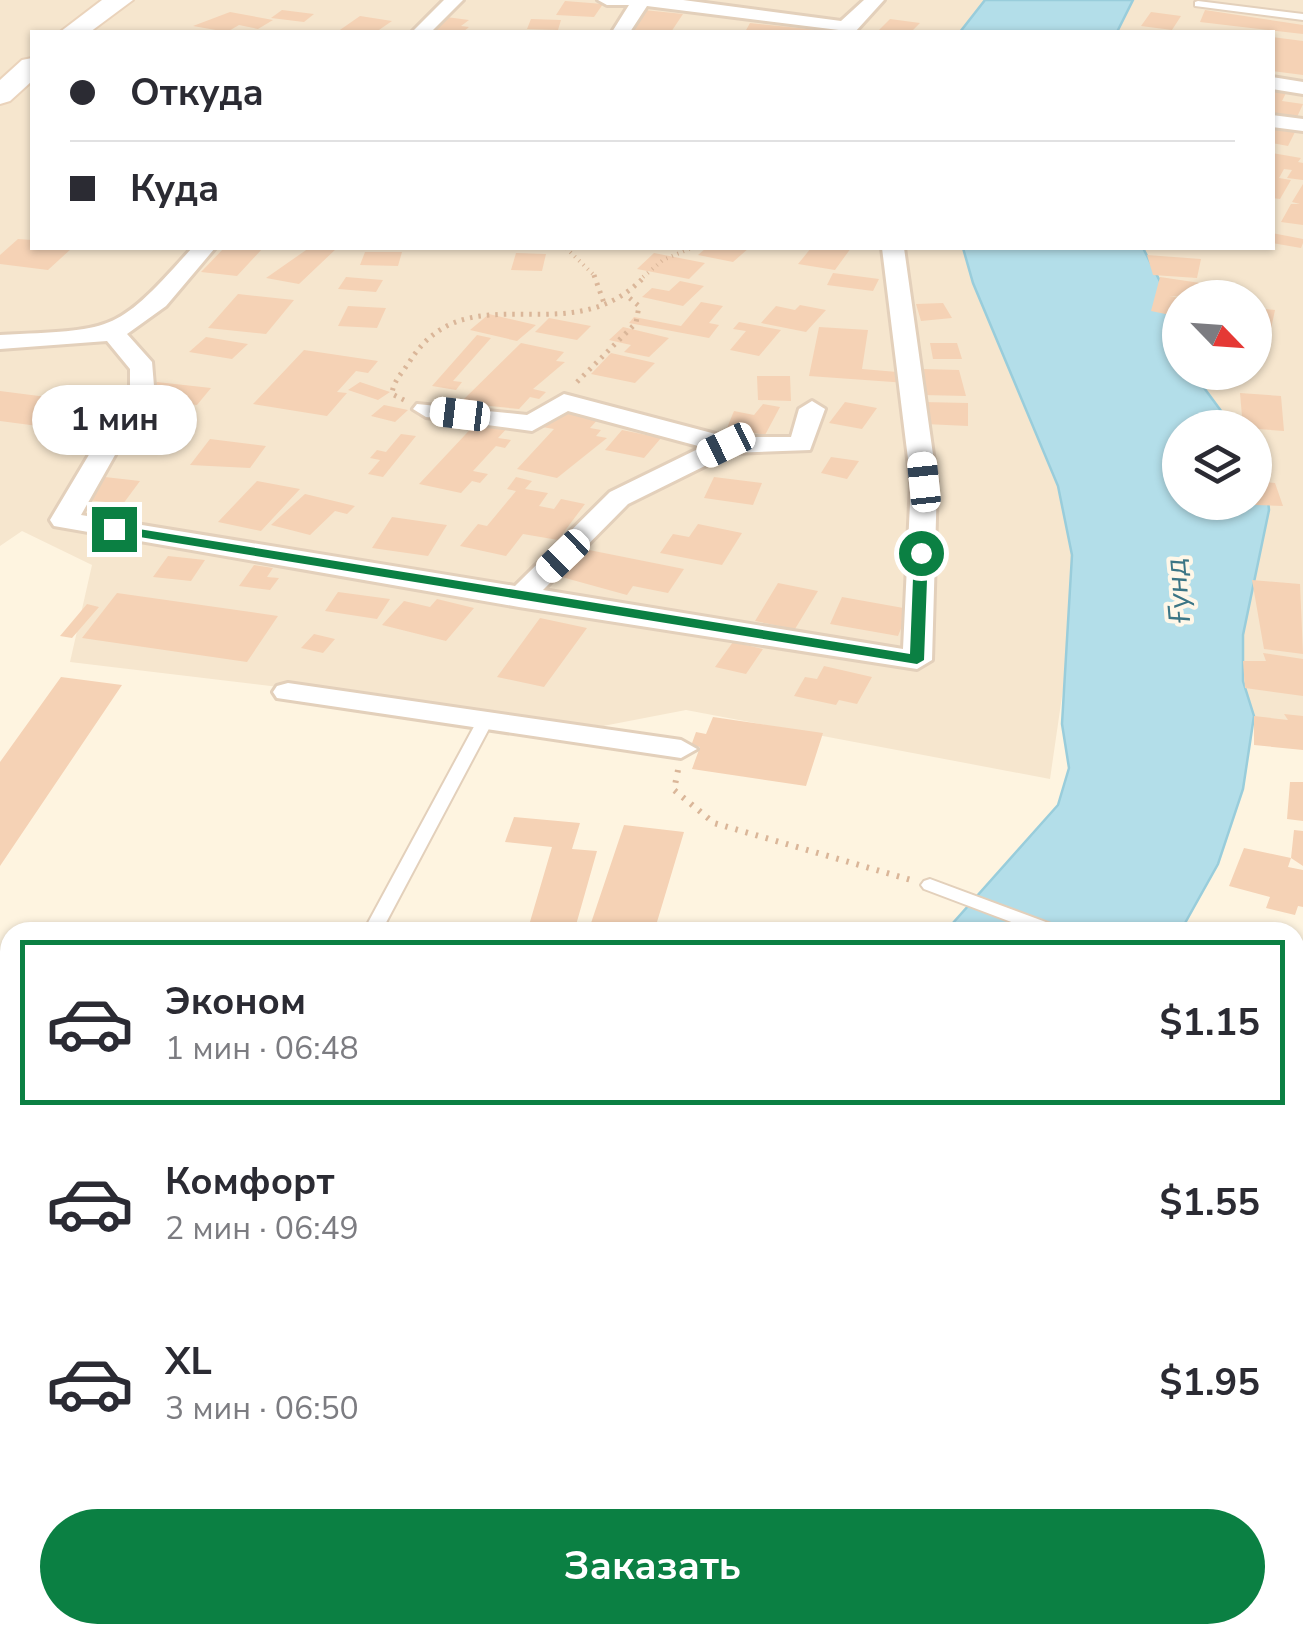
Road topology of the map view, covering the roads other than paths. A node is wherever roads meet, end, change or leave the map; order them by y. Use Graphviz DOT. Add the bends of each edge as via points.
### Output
graph roads {
  1 [pos="120,0"];
  2 [pos="454,0"];
  3 [pos="607,0"];
  4 [pos="642,0"];
  5 [pos="875,0"];
  6 [pos="1198,4"];
  7 [pos="1250,5"];
  8 [pos="1303,18"];
  9 [pos="76,30"];
  10 [pos="423,30"];
  11 [pos="623,30"];
  12 [pos="845,30"];
  13 [pos="30,68"];
  14 [pos="1275,84"];
  15 [pos="1303,88"];
  16 [pos="0,95"];
  17 [pos="1275,121"];
  18 [pos="1303,125"];
  19 [pos="202,250"];
  20 [pos="892,250"];
  21 [pos="111,332"];
  22 [pos="0,342"];
  23 [pos="426,410"];
  24 [pos="812,410"];
  25 [pos="726,445"];
  26 [pos="519,598"];
  27 [pos="288,692"];
  28 [pos="486,720"];
  29 [pos="681,749"];
  30 [pos="930,885"];
  31 [pos="377,922"];
  32 [pos="1028,922"];
  1 -- 9 [label="main road"];
  2 -- 10 [label="street"];
  3 -- 4 [label="street"];
  4 -- 11 [label="street"];
  4 -- 12 [label="street"];
  5 -- 12 [label="street"];
  6 -- 7 [label="lane"];
  7 -- 8 [label="lane"];
  13 -- 16 [label="main road"];
  14 -- 15 [label="street"];
  17 -- 18 [label="street"];
  19 -- 21 [label="street" via="141,316"];
  20 -- 26 [label="street" via="924,482 917,660"];
  21 -- 22 [label="street"];
  21 -- 26 [label="street" via="141,360 142,386 64,520"];
  23 -- 25 [label="street" via="532,423 564,402"];
  24 -- 25 [label="street" via="801,445"];
  25 -- 26 [label="street" via="620,498"];
  27 -- 28 [label="street"];
  28 -- 29 [label="street"];
  28 -- 31 [label="lane"];
  30 -- 32 [label="lane"];
}
